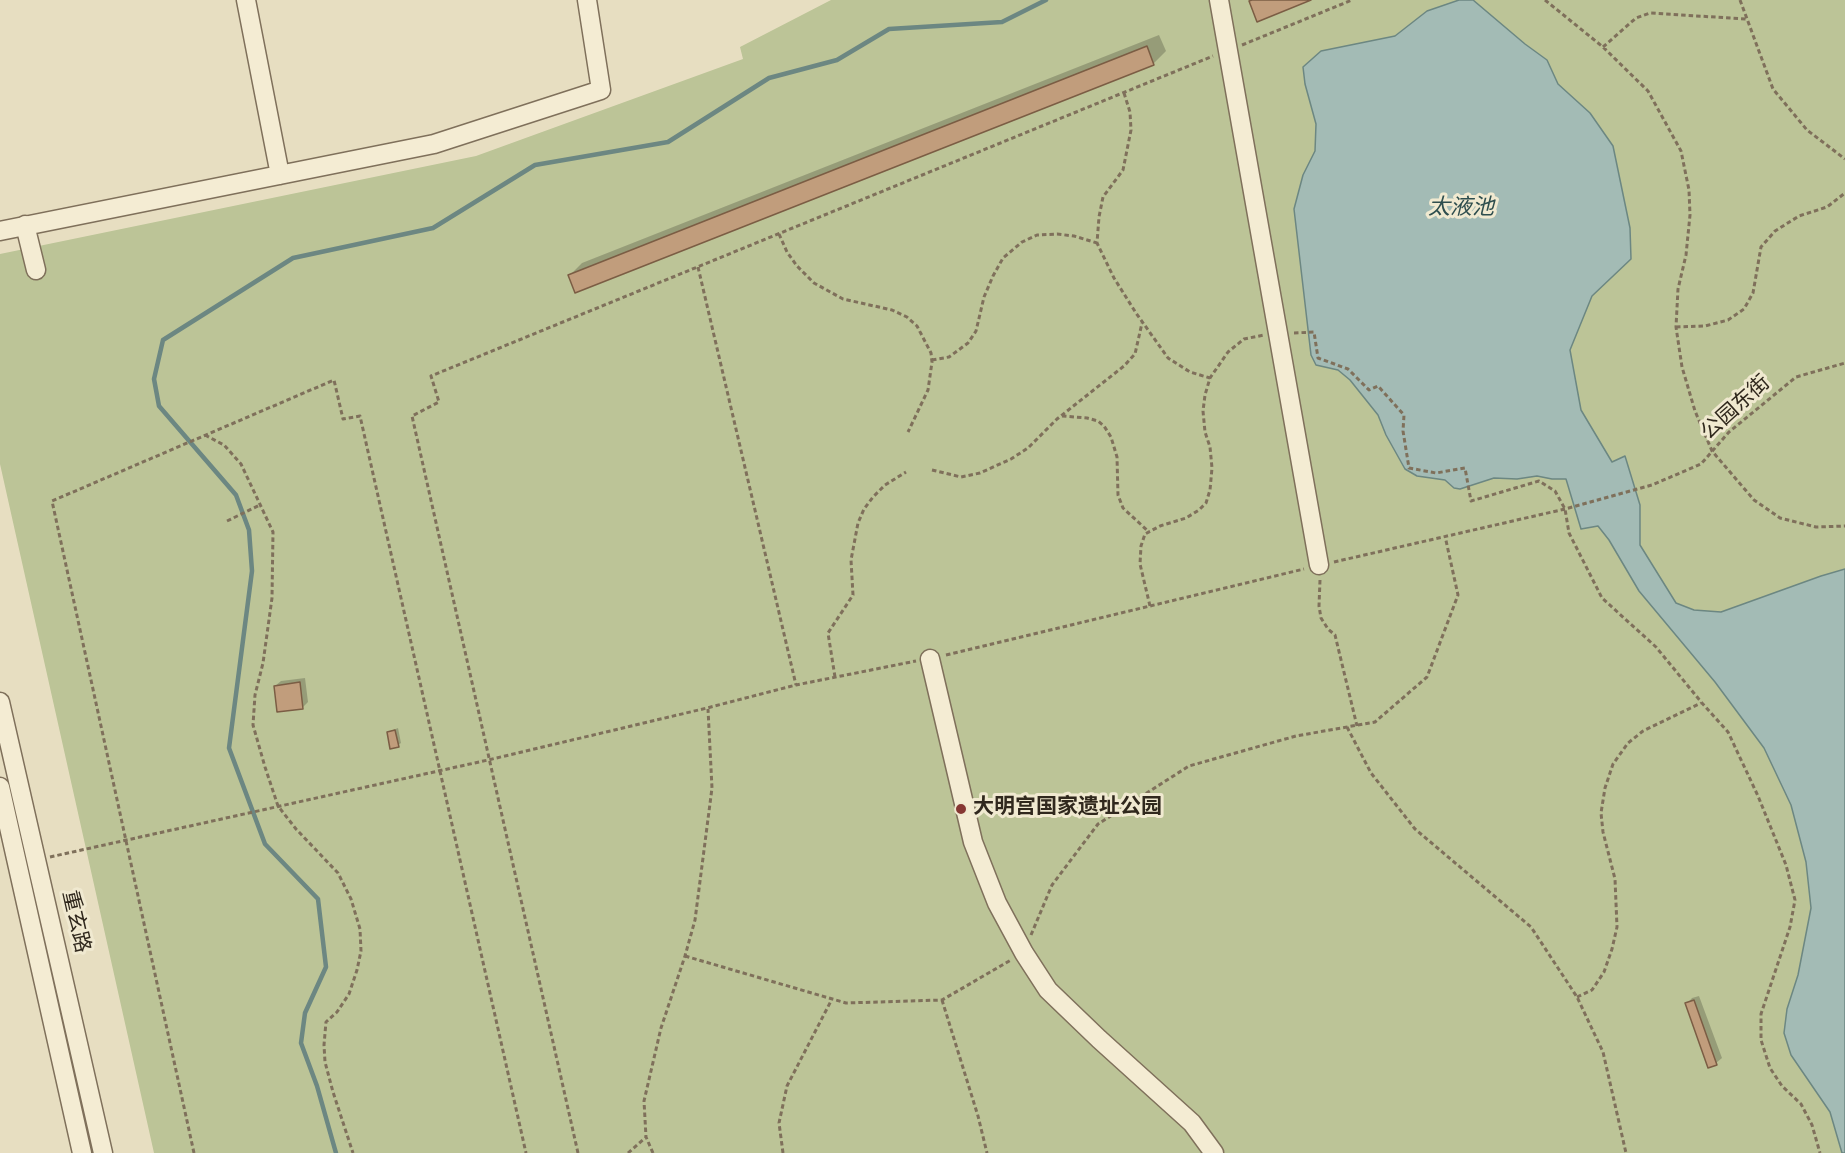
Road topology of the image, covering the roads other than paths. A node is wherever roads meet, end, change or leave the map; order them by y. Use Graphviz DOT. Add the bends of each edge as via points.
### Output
graph roads {
  1 [pos="246,0"];
  2 [pos="587,0"];
  3 [pos="1219,0"];
  4 [pos="280,175"];
  5 [pos="25,225"];
  6 [pos="0,231"];
  7 [pos="36,270"];
  8 [pos="1319,566"];
  9 [pos="930,659"];
  10 [pos="0,702"];
  11 [pos="0,787"];
  12 [pos="82,1153"];
  13 [pos="103,1153"];
  14 [pos="1214,1153"];
  1 -- 4 [label="street"];
  2 -- 4 [label="street" via="601,90 434,144"];
  3 -- 8 [label="street"];
  4 -- 5 [label="street"];
  5 -- 6 [label="street"];
  5 -- 7 [label="street"];
  9 -- 14 [label="street" via="973,842 997,903 1024,953 1048,990 1192,1123"];
  10 -- 13 [label="street, 重玄路"];
  11 -- 12 [label="street, 重玄路"];
}
